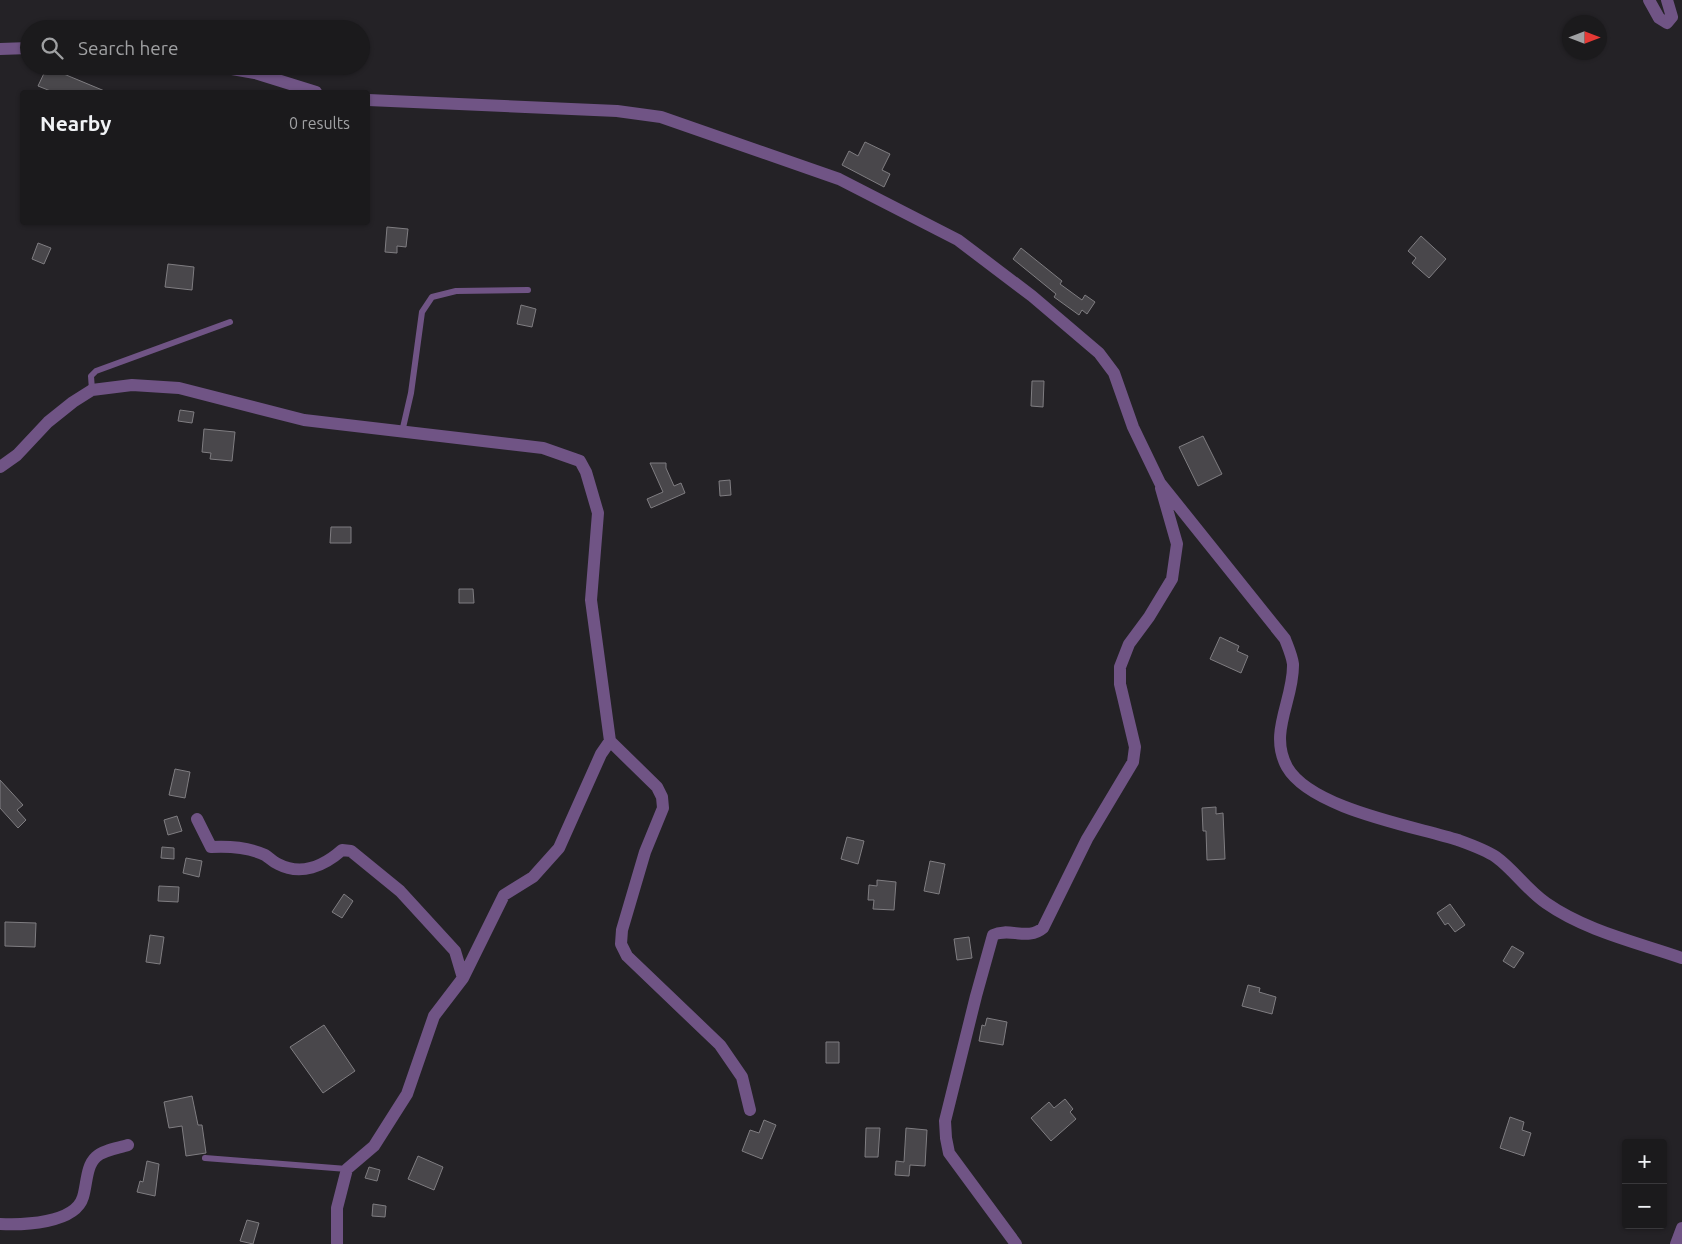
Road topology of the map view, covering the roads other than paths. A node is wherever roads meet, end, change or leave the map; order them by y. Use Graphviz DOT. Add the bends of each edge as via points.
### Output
graph roads {
  1 [pos="1649,0"];
  2 [pos="1667,0"];
  3 [pos="20,48"];
  4 [pos="0,49"];
  5 [pos="262,75"];
  6 [pos="310,90"];
  7 [pos="370,100"];
  8 [pos="528,290"];
  9 [pos="230,322"];
  10 [pos="92,390"];
  11 [pos="402,432"];
  12 [pos="0,468"];
  13 [pos="1160,484"];
  14 [pos="610,741"];
  15 [pos="197,818"];
  16 [pos="1682,958"];
  17 [pos="463,978"];
  18 [pos="750,1110"];
  19 [pos="128,1145"];
  20 [pos="205,1158"];
  21 [pos="347,1169"];
  22 [pos="0,1224"];
  23 [pos="1682,1228"];
  24 [pos="337,1244"];
  25 [pos="1016,1244"];
  26 [pos="1676,1244"];
  1 -- 2 [label="street" via="1659,18 1667,23 1672,17"];
  3 -- 4 [label="street"];
  5 -- 6 [label="street"];
  7 -- 13 [label="street" via="617,111 661,117 838,179 958,240 1032,296 1099,353 1114,373 1133,427"];
  8 -- 11 [label="lane" via="456,291 432,297 422,312"];
  9 -- 10 [label="lane" via="96,370 91,376"];
  10 -- 11 [label="street" via="132,385 178,388 304,420"];
  10 -- 12 [label="street" via="48,422"];
  11 -- 14 [label="street" via="543,448 580,461 598,513 591,600"];
  13 -- 16 [label="street" via="1285,639 1293,663 1290,692 1281,719 1280,743 1287,767 1301,784 1334,802 1379,819 1459,841 1495,856 1545,902 1588,927"];
  13 -- 25 [label="street" via="1177,544 1176,559 1172,579 1129,644 1120,667 1120,684 1135,747 1133,762 1087,839 1043,928 1033,934 1003,932 993,935 946,1121 949,1153"];
  14 -- 17 [label="street" via="601,754 559,848 533,877 504,894"];
  14 -- 18 [label="street" via="657,787 663,808 643,861 622,930 621,944 626,956 720,1046 742,1077"];
  15 -- 17 [label="street" via="211,847 246,848 278,865 300,871 334,857 342,850 351,851 400,891 455,951"];
  17 -- 21 [label="street" via="434,1016 407,1094 374,1146"];
  19 -- 22 [label="street" via="97,1155 91,1163 82,1200 72,1212 51,1220 20,1225"];
  20 -- 21 [label="lane"];
  21 -- 24 [label="street" via="337,1208"];
  23 -- 26 [label="street"];
}
